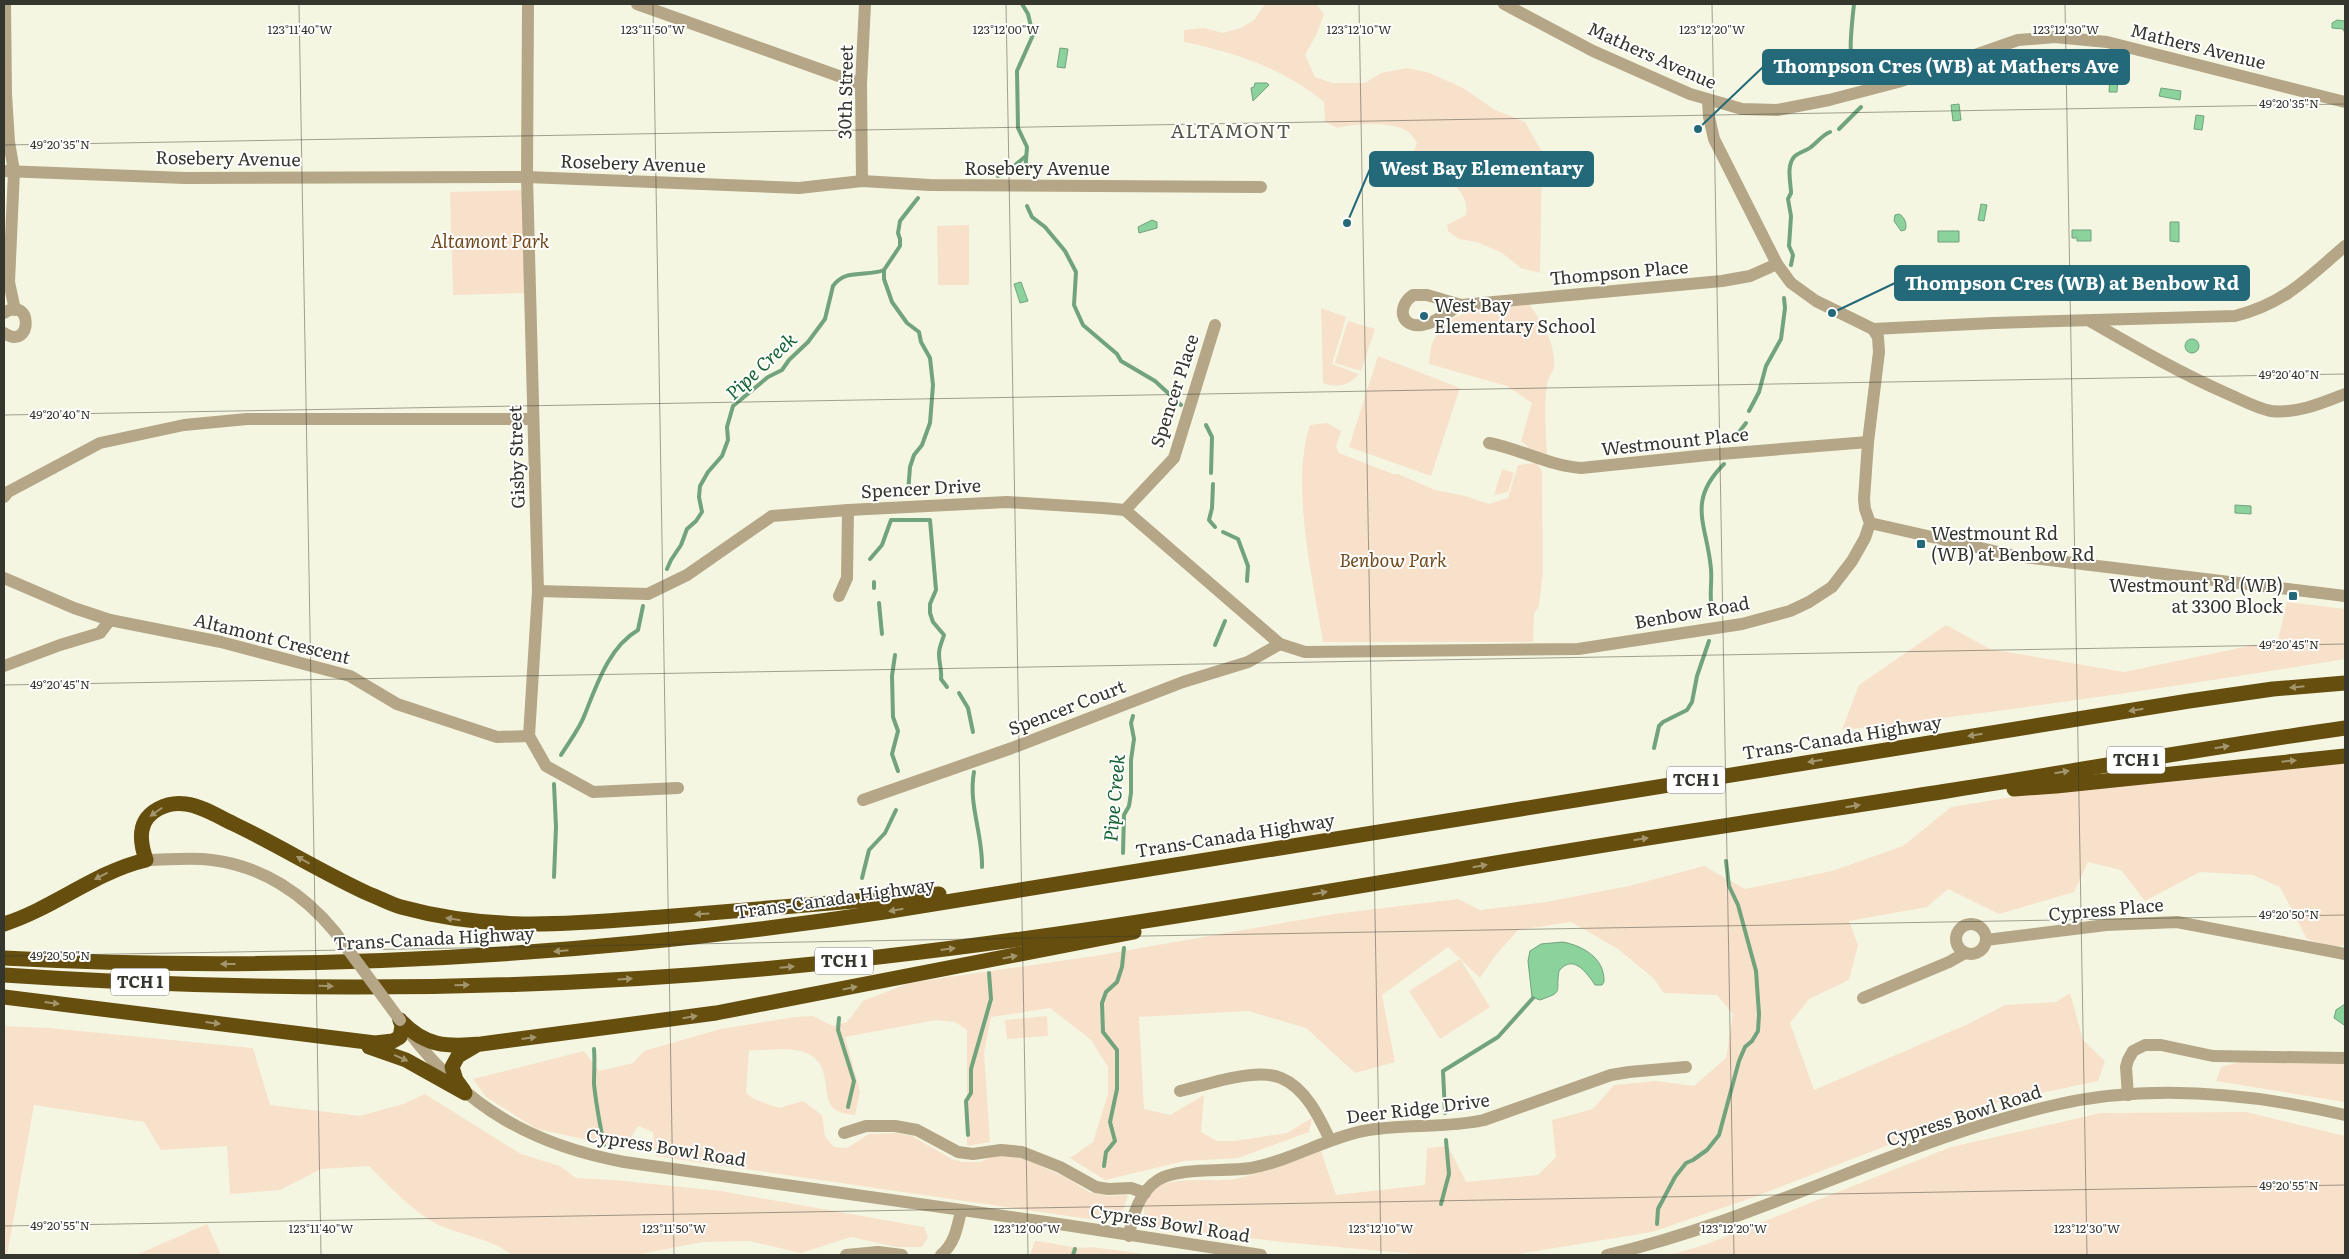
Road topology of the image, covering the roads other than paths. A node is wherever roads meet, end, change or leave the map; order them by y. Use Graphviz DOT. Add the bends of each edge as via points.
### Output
graph roads {
  1 [pos="5,4"];
  2 [pos="528,4"];
  3 [pos="637,4"];
  4 [pos="866,4"];
  5 [pos="1504,4"];
  6 [pos="861,84"];
  7 [pos="1708,101"];
  8 [pos="2345,102"];
  9 [pos="9,171"];
  10 [pos="528,177"];
  11 [pos="862,181"];
  12 [pos="1261,187"];
  13 [pos="2345,246"];
  14 [pos="1777,264"];
  15 [pos="1462,305"];
  16 [pos="9,311"];
  17 [pos="2090,320"];
  18 [pos="1215,324"];
  19 [pos="1872,329"];
  20 [pos="4,333"];
  21 [pos="2345,394"];
  22 [pos="533,419"];
  23 [pos="1868,442"];
  24 [pos="1489,443"];
  25 [pos="4,497"];
  26 [pos="848,510"];
  27 [pos="1125,510"];
  28 [pos="1870,523"];
  29 [pos="4,578"];
  30 [pos="538,591"];
  31 [pos="839,596"];
  32 [pos="2345,596"];
  33 [pos="110,620"];
  34 [pos="1280,644"];
  35 [pos="4,666"];
  36 [pos="2345,683"];
  37 [pos="2345,728"];
  38 [pos="528,736"];
  39 [pos="2345,756"];
  40 [pos="678,788"];
  41 [pos="1927,794"];
  42 [pos="863,800"];
  43 [pos="146,860"];
  44 [pos="1047,885"];
  45 [pos="1272,902"];
  46 [pos="4,924"];
  47 [pos="1986,940"];
  48 [pos="1965,953"];
  49 [pos="2345,954"];
  50 [pos="4,958"];
  51 [pos="4,975"];
  52 [pos="4,997"];
  53 [pos="1863,998"];
  54 [pos="400,1020"];
  55 [pos="338,1038"];
  56 [pos="481,1044"];
  57 [pos="2345,1058"];
  58 [pos="1686,1067"];
  59 [pos="1180,1091"];
  60 [pos="465,1093"];
  61 [pos="2128,1095"];
  62 [pos="2345,1115"];
  63 [pos="844,1133"];
  64 [pos="1330,1140"];
  65 [pos="1145,1193"];
  66 [pos="961,1211"];
  67 [pos="1129,1236"];
  68 [pos="846,1255"];
  69 [pos="902,1255"];
  70 [pos="941,1255"];
  71 [pos="1261,1255"];
  72 [pos="1607,1255"];
  1 -- 9 [label="street"];
  2 -- 10 [label="street, Gisby Street"];
  3 -- 6 [label="street"];
  4 -- 6 [label="street, 30th Street"];
  5 -- 7 [label="street, Mathers Avenue" via="1593,51"];
  6 -- 11 [label="street, 30th Street"];
  7 -- 8 [label="street, Mathers Avenue" via="1759,111 1796,107 1898,82 2018,40 2055,37 2107,42"];
  7 -- 14 [label="street" via="1714,139"];
  9 -- 10 [label="street, Rosebery Avenue" via="185,178"];
  9 -- 16 [label="street"];
  10 -- 11 [label="street, Rosebery Avenue" via="800,188"];
  10 -- 22 [label="street, Gisby Street"];
  11 -- 12 [label="street, Rosebery Avenue" via="930,186"];
  13 -- 17 [label="street" via="2296,288 2257,311 2206,318"];
  14 -- 15 [label="street, Thompson Place" via="1750,276 1722,281"];
  14 -- 19 [label="street" via="1802,292"];
  16 -- 20 [label="street" via="23,314 26,327 17,336"];
  17 -- 19 [label="street"];
  17 -- 21 [label="street" via="2150,356 2258,407 2280,411 2307,408"];
  18 -- 27 [label="street, Spencer Place" via="1174,458"];
  19 -- 23 [label="street" via="1878,337 1879,352"];
  22 -- 25 [label="street" via="247,419 184,425 100,443"];
  22 -- 30 [label="street, Gisby Street"];
  23 -- 24 [label="street, Westmount Place" via="1581,468"];
  23 -- 28 [label="street" via="1865,509"];
  26 -- 27 [label="street, Spencer Drive" via="1007,502"];
  26 -- 30 [label="street, Spencer Drive" via="772,516 687,575 648,594"];
  26 -- 31 [label="street" via="847,578"];
  27 -- 34 [label="street"];
  28 -- 32 [label="street" via="2016,556"];
  28 -- 34 [label="street, Benbow Road" via="1852,561 1832,587 1790,611 1742,624 1578,649 1305,652"];
  29 -- 33 [label="street, Altamont Crescent"];
  30 -- 38 [label="street, Gisby Street"];
  33 -- 35 [label="street" via="100,633"];
  33 -- 38 [label="street, Altamont Crescent" via="221,642 350,676 397,704 497,737"];
  34 -- 42 [label="street, Spencer Court" via="1248,662 1184,682 1012,748"];
  36 -- 44 [label="highway, Trans-Canada Highway / TCH 1, one-way" via="2272,689 2170,704"];
  41 -- 37 [label="highway, TCH 1, one-way"];
  38 -- 40 [label="street" via="546,766 593,792"];
  41 -- 39 [label="highway, one-way" via="2056,786"];
  45 -- 41 [label="highway, TCH 1, one-way"];
  44 -- 43 [label="highway, one-way" via="624,920 538,925 477,923 398,906 197,807 181,804 157,809 144,822 141,840"];
  43 -- 46 [label="highway, one-way" via="114,870 41,910"];
  43 -- 54 [label="street, Cypress Bowl Road, bridge" via="213,860 255,871 297,894 335,932"];
  44 -- 50 [label="highway, Trans-Canada Highway / TCH 1, one-way" via="754,930 481,957 277,964"];
  51 -- 45 [label="highway, TCH 1, one-way" via="160,983 346,987 619,979 756,970 890,956"];
  56 -- 45 [label="highway, one-way" via="750,1007 1103,939"];
  47 -- 48 [label="street, Cypress Place" via="1978,953"];
  47 -- 48 [label="street" via="1986,934 1980,927 1971,924 1963,927 1956,938 1958,947"];
  47 -- 49 [label="street, Cypress Place" via="2168,921 2198,924"];
  48 -- 53 [label="street, Cypress Place"];
  52 -- 55 [label="highway, one-way"];
  54 -- 55 [label="highway" via="402,1033 393,1041 375,1043"];
  54 -- 56 [label="highway" via="432,1043 452,1046"];
  54 -- 60 [label="street, Cypress Bowl Road"];
  55 -- 60 [label="highway, one-way" via="406,1060"];
  56 -- 60 [label="highway" via="462,1052 454,1061 453,1074"];
  57 -- 61 [label="street" via="2213,1056 2161,1045 2145,1045 2133,1052 2128,1060"];
  58 -- 64 [label="street, Deer Ridge Drive" via="1610,1075 1501,1116 1475,1122 1380,1128"];
  59 -- 64 [label="street" via="1243,1077 1282,1078 1308,1102 1322,1121"];
  60 -- 66 [label="street, Cypress Bowl Road" via="495,1115 534,1136 601,1158"];
  61 -- 62 [label="street, Cypress Bowl Road" via="2175,1093 2262,1098"];
  61 -- 72 [label="street, Cypress Bowl Road" via="2056,1105 1983,1125 1871,1164 1715,1225"];
  63 -- 65 [label="street" via="866,1126 917,1130 958,1152 1022,1152 1060,1167 1096,1187 1131,1188"];
  64 -- 65 [label="street, Deer Ridge Drive" via="1272,1163 1250,1168 1167,1175"];
  65 -- 67 [label="street, Deer Ridge Drive" via="1132,1219"];
  66 -- 67 [label="street, Cypress Bowl Road"];
  66 -- 70 [label="street" via="955,1236"];
  67 -- 71 [label="street, Cypress Bowl Road"];
  68 -- 69 [label="street" via="878,1252"];
}
